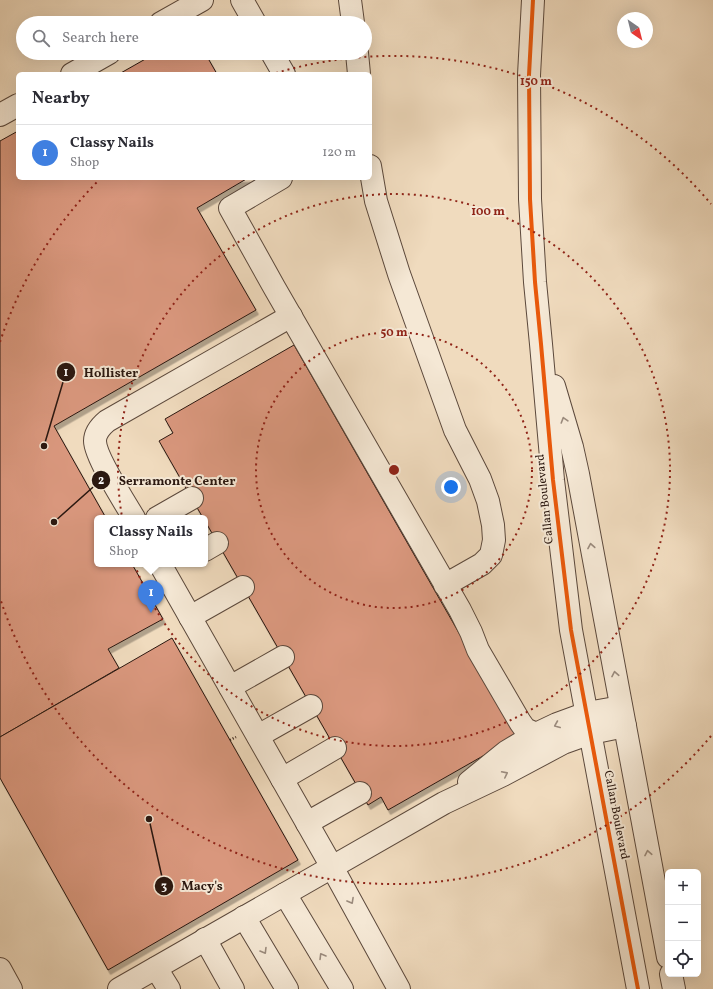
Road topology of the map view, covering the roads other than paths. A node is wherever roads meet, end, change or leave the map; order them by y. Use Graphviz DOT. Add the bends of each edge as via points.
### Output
graph roads {
  1 [pos="202,0"];
  2 [pos="242,0"];
  3 [pos="350,0"];
  4 [pos="533,0"];
  5 [pos="173,16"];
  6 [pos="251,16"];
  7 [pos="352,16"];
  8 [pos="97,60"];
  9 [pos="276,60"];
  10 [pos="357,60"];
  11 [pos="76,72"];
  12 [pos="283,72"];
  13 [pos="359,72"];
  14 [pos="16,106"];
  15 [pos="0,115"];
  16 [pos="372,178"];
  17 [pos="278,180"];
  18 [pos="291,316"];
  19 [pos="541,344"];
  20 [pos="192,498"];
  21 [pos="132,515"];
  22 [pos="162,515"];
  23 [pos="169,567"];
  24 [pos="436,577"];
  25 [pos="243,587"];
  26 [pos="190,617"];
  27 [pos="283,657"];
  28 [pos="230,687"];
  29 [pos="311,706"];
  30 [pos="623,717"];
  31 [pos="589,723"];
  32 [pos="536,734"];
  33 [pos="258,736"];
  34 [pos="335,748"];
  35 [pos="282,779"];
  36 [pos="360,793"];
  37 [pos="444,802"];
  38 [pos="307,822"];
  39 [pos="332,867"];
  40 [pos="285,894"];
  41 [pos="244,917"];
  42 [pos="205,939"];
  43 [pos="665,941"];
  44 [pos="156,968"];
  45 [pos="0,969"];
  46 [pos="672,977"];
  47 [pos="11,989"];
  48 [pos="119,989"];
  49 [pos="168,989"];
  50 [pos="233,989"];
  51 [pos="287,989"];
  52 [pos="342,989"];
  53 [pos="399,989"];
  54 [pos="638,989"];
  55 [pos="674,989"];
  1 -- 5 [label="street"];
  2 -- 6 [label="street"];
  3 -- 7 [label="street"];
  4 -- 19 [label="street, Callan Boulevard" via="528,158"];
  8 -- 11 [label="street"];
  9 -- 12 [label="street"];
  10 -- 13 [label="street"];
  14 -- 15 [label="street"];
  16 -- 24 [label="street" via="376,201 399,274 454,430 480,480 493,524 494,540 491,555 482,564"];
  17 -- 18 [label="street" via="230,208"];
  18 -- 21 [label="street" via="107,421 98,429 95,441 98,455"];
  18 -- 24 [label="street" via="339,412"];
  30 -- 19 [label="street, Callan Boulevard, one-way" via="572,447"];
  19 -- 31 [label="street, Callan Boulevard" via="549,446 566,591"];
  20 -- 22 [label="street"];
  23 -- 26 [label="street"];
  24 -- 32 [label="street" via="458,619 520,722 525,729"];
  25 -- 26 [label="street"];
  26 -- 28 [label="street"];
  27 -- 28 [label="street"];
  28 -- 33 [label="street"];
  29 -- 33 [label="street"];
  30 -- 31 [label="street"];
  43 -- 30 [label="street, Callan Boulevard, one-way"];
  31 -- 32 [label="street, one-way" via="557,724"];
  37 -- 31 [label="street, one-way" via="503,775 562,743"];
  31 -- 54 [label="street, Callan Boulevard"];
  32 -- 37 [label="street" via="506,752"];
  33 -- 35 [label="street"];
  34 -- 35 [label="street"];
  35 -- 38 [label="street"];
  36 -- 38 [label="street"];
  37 -- 39 [label="street"];
  38 -- 39 [label="street"];
  39 -- 40 [label="street"];
  39 -- 53 [label="street, one-way"];
  40 -- 41 [label="street"];
  52 -- 40 [label="street, one-way"];
  41 -- 42 [label="street"];
  41 -- 51 [label="street, one-way"];
  42 -- 44 [label="street"];
  42 -- 50 [label="street"];
  44 -- 48 [label="street"];
  44 -- 49 [label="street"];
  45 -- 47 [label="street"];
  46 -- 55 [label="street"];
}
